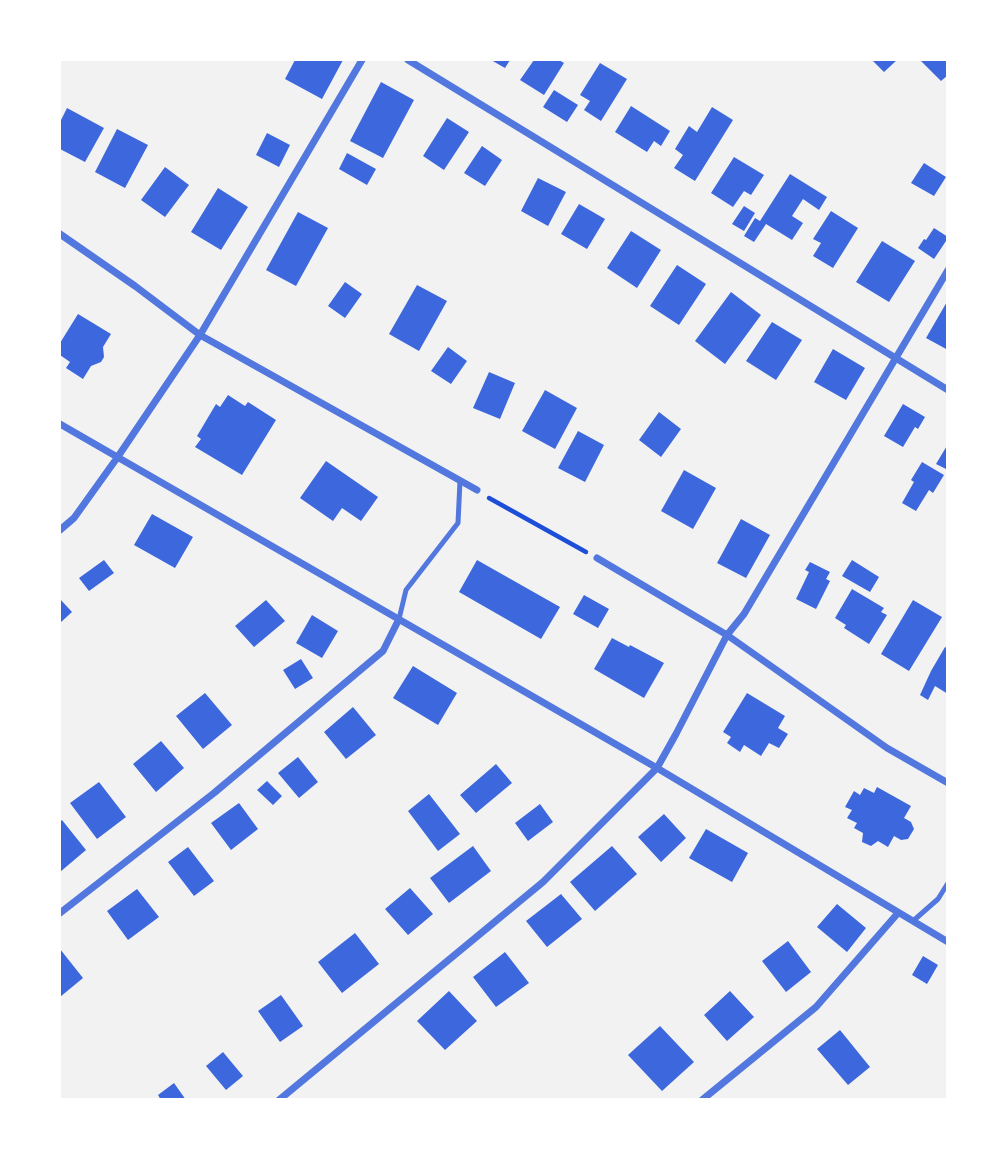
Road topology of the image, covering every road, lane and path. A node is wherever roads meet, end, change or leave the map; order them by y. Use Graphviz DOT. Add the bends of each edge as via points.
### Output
graph roads {
  1 [pos="362,60"];
  2 [pos="408,60"];
  3 [pos="60,234"];
  4 [pos="947,270"];
  5 [pos="200,335"];
  6 [pos="896,359"];
  7 [pos="947,390"];
  8 [pos="60,424"];
  9 [pos="117,458"];
  10 [pos="460,481"];
  11 [pos="477,490"];
  12 [pos="60,530"];
  13 [pos="597,558"];
  14 [pos="399,619"];
  15 [pos="727,635"];
  16 [pos="657,768"];
  17 [pos="947,783"];
  18 [pos="947,883"];
  19 [pos="60,913"];
  20 [pos="898,913"];
  21 [pos="912,921"];
  22 [pos="947,942"];
  23 [pos="279,1100"];
  24 [pos="702,1100"];
  1 -- 5 [label="street"];
  2 -- 6 [label="street"];
  3 -- 5 [label="street"];
  4 -- 6 [label="street"];
  5 -- 9 [label="street"];
  5 -- 10 [label="street"];
  6 -- 7 [label="street"];
  6 -- 15 [label="street" via="744,614"];
  8 -- 9 [label="street"];
  9 -- 12 [label="street" via="74,518"];
  9 -- 14 [label="street"];
  10 -- 11 [label="street"];
  10 -- 14 [label="lane" via="458,523 406,590"];
  11 -- 13 [label="path"];
  13 -- 15 [label="street"];
  14 -- 16 [label="street"];
  14 -- 19 [label="street" via="383,651 214,793"];
  15 -- 16 [label="street"];
  15 -- 17 [label="street" via="887,748"];
  16 -- 20 [label="street"];
  16 -- 23 [label="street" via="543,882"];
  18 -- 21 [label="lane" via="938,899"];
  20 -- 21 [label="street"];
  20 -- 24 [label="street" via="816,1007"];
  21 -- 22 [label="street"];
}
